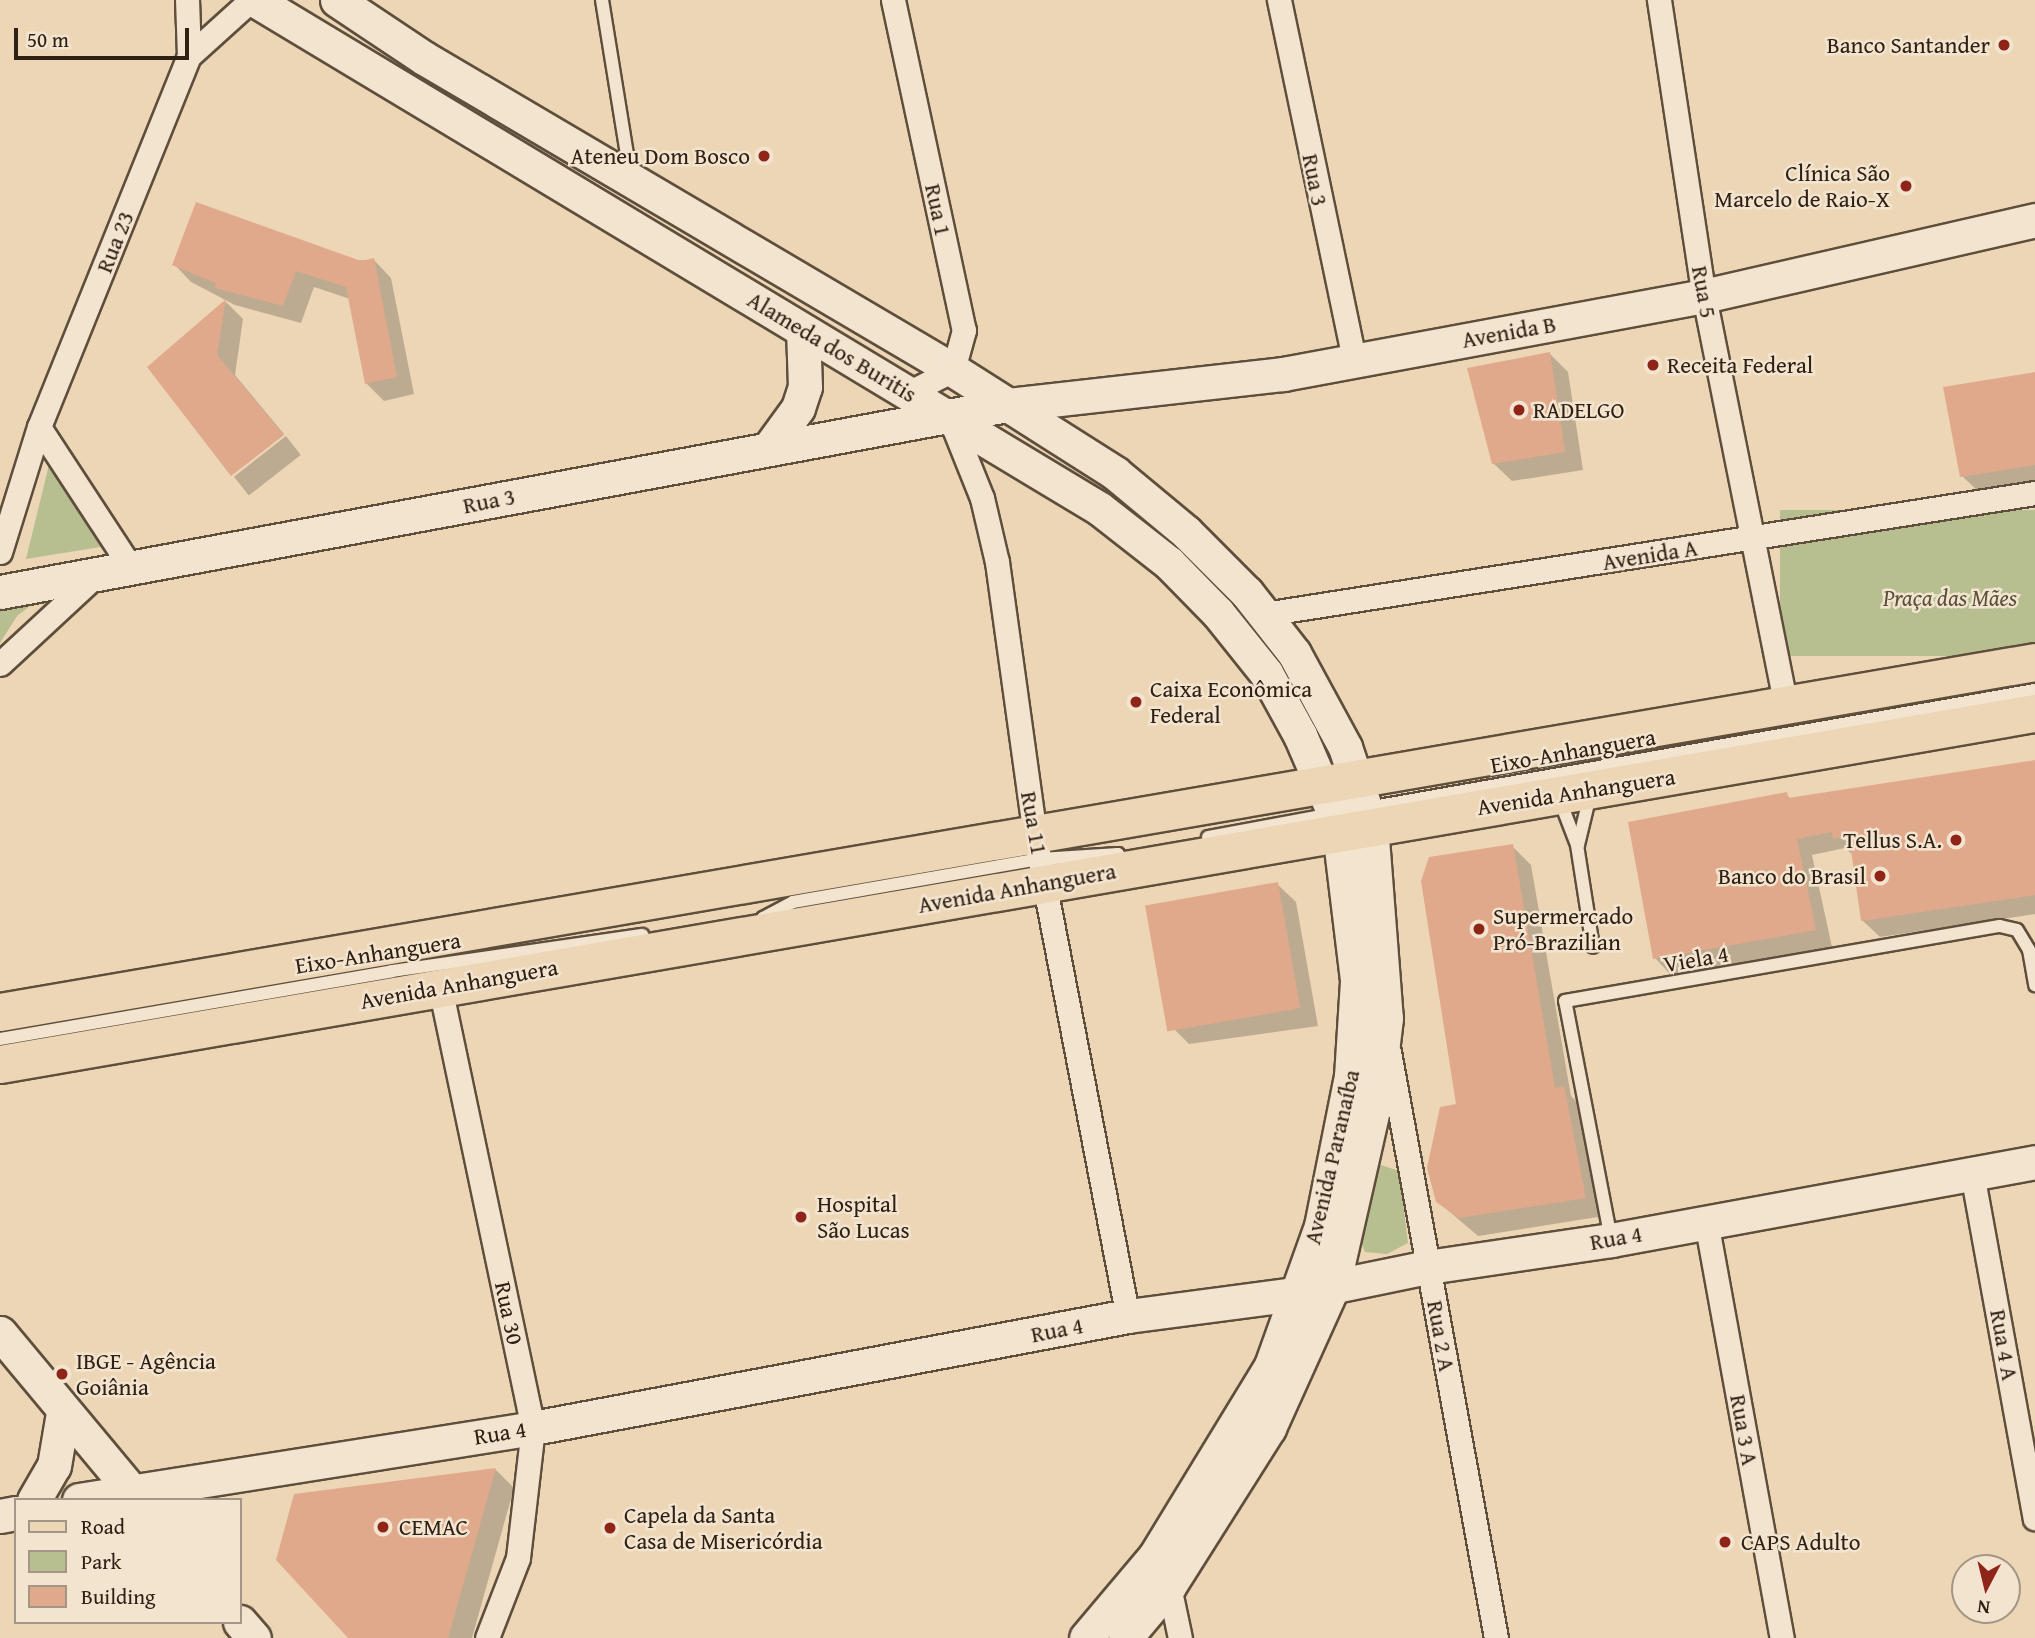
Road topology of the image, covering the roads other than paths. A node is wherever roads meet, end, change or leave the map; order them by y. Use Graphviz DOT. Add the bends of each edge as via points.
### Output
graph roads {
  1 [pos="187,0"];
  2 [pos="253,0"];
  3 [pos="337,0"];
  4 [pos="602,0"];
  5 [pos="893,0"];
  6 [pos="1279,0"];
  7 [pos="1659,0"];
  8 [pos="189,56"];
  9 [pos="631,181"];
  10 [pos="2035,220"];
  11 [pos="1704,296"];
  12 [pos="803,331"];
  13 [pos="1354,360"];
  14 [pos="953,370"];
  15 [pos="908,393"];
  16 [pos="978,410"];
  17 [pos="39,427"];
  18 [pos="769,448"];
  19 [pos="2035,493"];
  20 [pos="1752,539"];
  21 [pos="0,552"];
  22 [pos="132,569"];
  23 [pos="95,576"];
  24 [pos="2,583"];
  25 [pos="1264,614"];
  26 [pos="2035,662"];
  27 [pos="0,664"];
  28 [pos="2035,690"];
  29 [pos="1786,705"];
  30 [pos="2035,713"];
  31 [pos="1575,792"];
  32 [pos="1349,807"];
  33 [pos="1199,839"];
  34 [pos="1577,845"];
  35 [pos="1132,852"];
  36 [pos="1041,863"];
  37 [pos="736,922"];
  38 [pos="653,933"];
  39 [pos="1593,947"];
  40 [pos="2035,985"];
  41 [pos="440,987"];
  42 [pos="0,1012"];
  43 [pos="1385,1035"];
  44 [pos="0,1039"];
  45 [pos="0,1064"];
  46 [pos="2035,1162"];
  47 [pos="1972,1173"];
  48 [pos="1706,1221"];
  49 [pos="1611,1240"];
  50 [pos="1428,1267"];
  51 [pos="1333,1286"];
  52 [pos="1296,1294"];
  53 [pos="1128,1316"];
  54 [pos="0,1333"];
  55 [pos="63,1413"];
  56 [pos="533,1428"];
  57 [pos="253,1470"];
  58 [pos="134,1494"];
  59 [pos="35,1498"];
  60 [pos="97,1498"];
  61 [pos="232,1498"];
  62 [pos="2035,1518"];
  63 [pos="1169,1586"];
  64 [pos="242,1624"];
  65 [pos="254,1638"];
  66 [pos="486,1638"];
  67 [pos="1086,1638"];
  68 [pos="1125,1638"];
  69 [pos="1180,1638"];
  70 [pos="1496,1638"];
  71 [pos="1782,1638"];
  1 -- 8 [label="street, Rua 23"];
  2 -- 8 [label="street, Rua 23"];
  2 -- 12 [label="main road, Alameda dos Buritis"];
  3 -- 9 [label="main road, Alameda dos Buritis" via="424,58"];
  4 -- 9 [label="lane"];
  5 -- 14 [label="street, Rua 1" via="964,330"];
  6 -- 13 [label="street, Rua 3"];
  7 -- 11 [label="street, Rua 5"];
  8 -- 17 [label="street, Rua 23"];
  9 -- 14 [label="main road, Alameda dos Buritis"];
  10 -- 11 [label="main road, Avenida B"];
  11 -- 13 [label="main road, Avenida B"];
  11 -- 20 [label="street, Rua 5"];
  12 -- 15 [label="main road, Alameda dos Buritis"];
  12 -- 18 [label="main road" via="805,387 799,408"];
  13 -- 16 [label="main road, Avenida B" via="1283,374"];
  14 -- 15 [label="street"];
  14 -- 16 [label="main road, Alameda dos Buritis"];
  15 -- 16 [label="main road, Alameda dos Buritis"];
  16 -- 18 [label="main road, Rua 3"];
  16 -- 25 [label="main road, Alameda dos Buritis" via="1115,473 1194,539"];
  16 -- 32 [label="main road, Alameda dos Buritis" via="1169,563 1266,673"];
  16 -- 36 [label="street, Rua 11" via="982,498 997,562"];
  17 -- 21 [label="street, Rua 23"];
  17 -- 22 [label="street"];
  18 -- 22 [label="main road, Rua 3"];
  19 -- 20 [label="street, Avenida A"];
  20 -- 25 [label="street, Avenida A"];
  20 -- 29 [label="street, Rua 5"];
  22 -- 23 [label="main road, Rua 3"];
  23 -- 24 [label="main road, Rua 3"];
  23 -- 27 [label="street"];
  25 -- 32 [label="main road, Alameda dos Buritis" via="1319,695"];
  26 -- 29 [label="main road, Avenida Anhanguera"];
  28 -- 32 [label="lane, Eixo-Anhanguera"];
  29 -- 32 [label="main road, Avenida Anhanguera"];
  30 -- 31 [label="main road, Avenida Anhanguera"];
  31 -- 32 [label="main road, Avenida Anhanguera"];
  31 -- 34 [label="lane"];
  31 -- 34 [label="lane"];
  32 -- 33 [label="lane, Eixo-Anhanguera"];
  32 -- 36 [label="main road, Avenida Anhanguera"];
  32 -- 36 [label="main road, Avenida Anhanguera"];
  32 -- 43 [label="main road, Avenida Paranaíba" via="1385,970"];
  32 -- 52 [label="main road, Avenida Paranaíba" via="1356,1038 1321,1226"];
  34 -- 39 [label="lane"];
  35 -- 36 [label="lane"];
  36 -- 37 [label="lane" via="793,902 763,918"];
  36 -- 41 [label="main road, Avenida Anhanguera"];
  36 -- 42 [label="main road, Avenida Anhanguera"];
  36 -- 53 [label="street, Rua 11"];
  38 -- 44 [label="lane, Eixo-Anhanguera" via="392,971"];
  40 -- 49 [label="lane, Viela 4" via="2029,950 2017,930 2000,926 1565,1001"];
  41 -- 45 [label="main road, Avenida Anhanguera"];
  41 -- 56 [label="street, Rua 30"];
  43 -- 50 [label="street, Rua 2 A"];
  43 -- 51 [label="main road, Avenida Paranaíba"];
  46 -- 47 [label="main road, Rua 4"];
  47 -- 48 [label="main road, Rua 4"];
  47 -- 62 [label="street, Rua 4 A"];
  48 -- 49 [label="main road, Rua 4"];
  48 -- 71 [label="street, Rua 3 A"];
  49 -- 50 [label="main road, Rua 4"];
  50 -- 51 [label="main road, Rua 4"];
  50 -- 70 [label="street, Rua 2 A"];
  51 -- 52 [label="main road, Rua 4"];
  51 -- 63 [label="main road, Avenida Paranaíba" via="1269,1428"];
  52 -- 53 [label="main road, Rua 4"];
  52 -- 67 [label="main road, Avenida Paranaíba" via="1270,1366 1155,1556"];
  53 -- 56 [label="main road, Rua 4"];
  54 -- 55 [label="main road"];
  55 -- 58 [label="main road"];
  55 -- 59 [label="main road" via="54,1466"];
  56 -- 57 [label="main road, Rua 4"];
  56 -- 66 [label="street, Rua 30" via="518,1558"];
  57 -- 58 [label="main road, Rua 4"];
  57 -- 61 [label="main road"];
  58 -- 60 [label="main road, Rua 4"];
  63 -- 68 [label="main road, Avenida Paranaíba"];
  63 -- 69 [label="street"];
  64 -- 65 [label="main road"];
}
